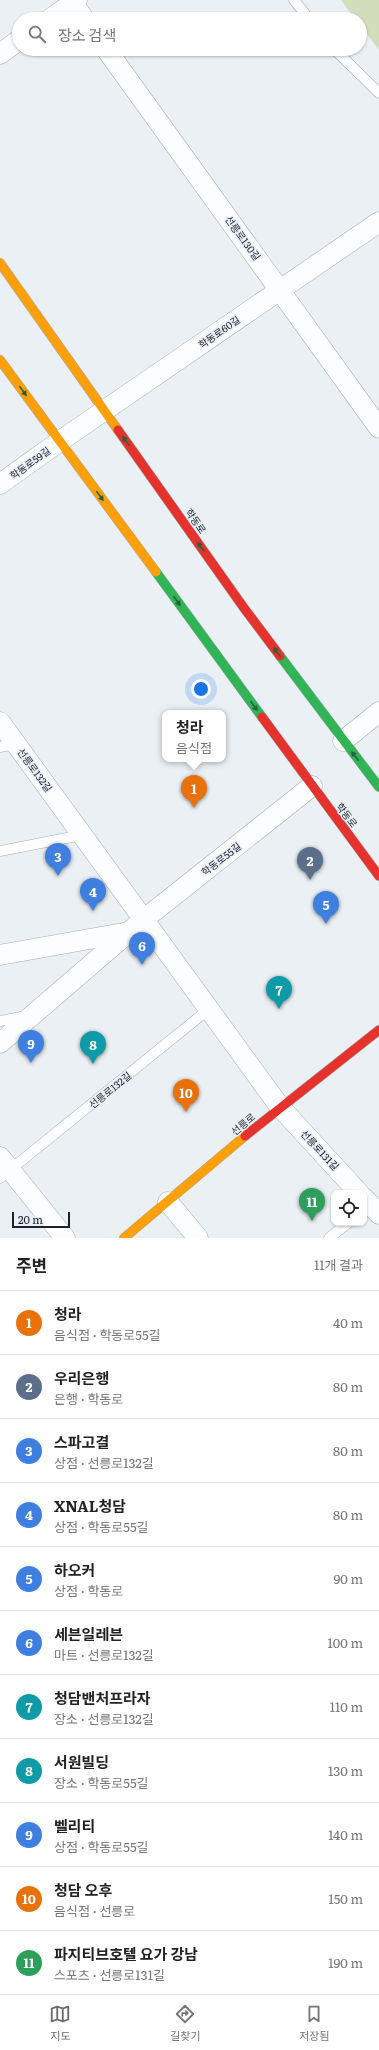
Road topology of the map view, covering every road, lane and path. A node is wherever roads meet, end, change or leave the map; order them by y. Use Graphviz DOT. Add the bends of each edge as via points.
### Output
graph roads {
  1 [pos="294,0"];
  2 [pos="73,1"];
  3 [pos="59,12"];
  4 [pos="80,12"];
  5 [pos="303,12"];
  6 [pos="12,45"];
  7 [pos="0,54"];
  8 [pos="111,56"];
  9 [pos="341,56"];
  10 [pos="379,93"];
  11 [pos="379,222"];
  12 [pos="0,263"];
  13 [pos="280,289"];
  14 [pos="0,360"];
  15 [pos="105,411"];
  16 [pos="379,428"];
  17 [pos="60,441"];
  18 [pos="0,484"];
  19 [pos="379,712"];
  20 [pos="0,722"];
  21 [pos="343,741"];
  22 [pos="8,746"];
  23 [pos="312,786"];
  24 [pos="379,787"];
  25 [pos="82,835"];
  26 [pos="0,851"];
  27 [pos="379,876"];
  28 [pos="136,926"];
  29 [pos="0,955"];
  30 [pos="209,1009"];
  31 [pos="35,1014"];
  32 [pos="0,1021"];
  33 [pos="379,1030"];
  34 [pos="0,1043"];
  35 [pos="280,1107"];
  36 [pos="4,1168"];
  37 [pos="354,1190"];
  38 [pos="168,1202"];
  39 [pos="344,1226"];
  40 [pos="65,1238"];
  41 [pos="124,1238"];
  42 [pos="198,1238"];
  43 [pos="329,1238"];
  1 -- 5 [label="lane"];
  2 -- 3 [label="street"];
  2 -- 4 [label="street"];
  6 -- 7 [label="street"];
  8 -- 13 [label="street, 선릉로130길"];
  9 -- 10 [label="lane"];
  11 -- 13 [label="street, 학동로60길"];
  12 -- 15 [label="main road, 학동로"];
  13 -- 15 [label="street, 학동로60길"];
  13 -- 16 [label="street, 선릉로130길"];
  14 -- 17 [label="main road, 학동로, one-way"];
  15 -- 17 [label="street, 학동로60길"];
  21 -- 15 [label="main road, 학동로, one-way" via="244,608"];
  17 -- 18 [label="street, 학동로59길"];
  17 -- 23 [label="main road, 학동로, one-way"];
  19 -- 21 [label="street"];
  20 -- 22 [label="street, 선릉로132길"];
  24 -- 21 [label="main road, 학동로, one-way"];
  22 -- 25 [label="street, 선릉로132길"];
  23 -- 27 [label="main road, 학동로"];
  23 -- 28 [label="street, 학동로55길"];
  25 -- 26 [label="lane"];
  25 -- 28 [label="street, 선릉로132길"];
  28 -- 29 [label="street, 학동로55길"];
  28 -- 30 [label="street, 선릉로132길"];
  28 -- 31 [label="street, 학동로55길"];
  30 -- 35 [label="street, 선릉로132길"];
  30 -- 36 [label="lane, 선릉로132길"];
  31 -- 32 [label="lane, 학동로55길"];
  31 -- 34 [label="street, 학동로55길"];
  33 -- 35 [label="main road, 선릉로"];
  35 -- 37 [label="street, 선릉로131길"];
  35 -- 38 [label="main road, 선릉로"];
  36 -- 40 [label="street"];
  38 -- 41 [label="main road, 선릉로"];
  38 -- 42 [label="street"];
  39 -- 43 [label="lane"];
}
